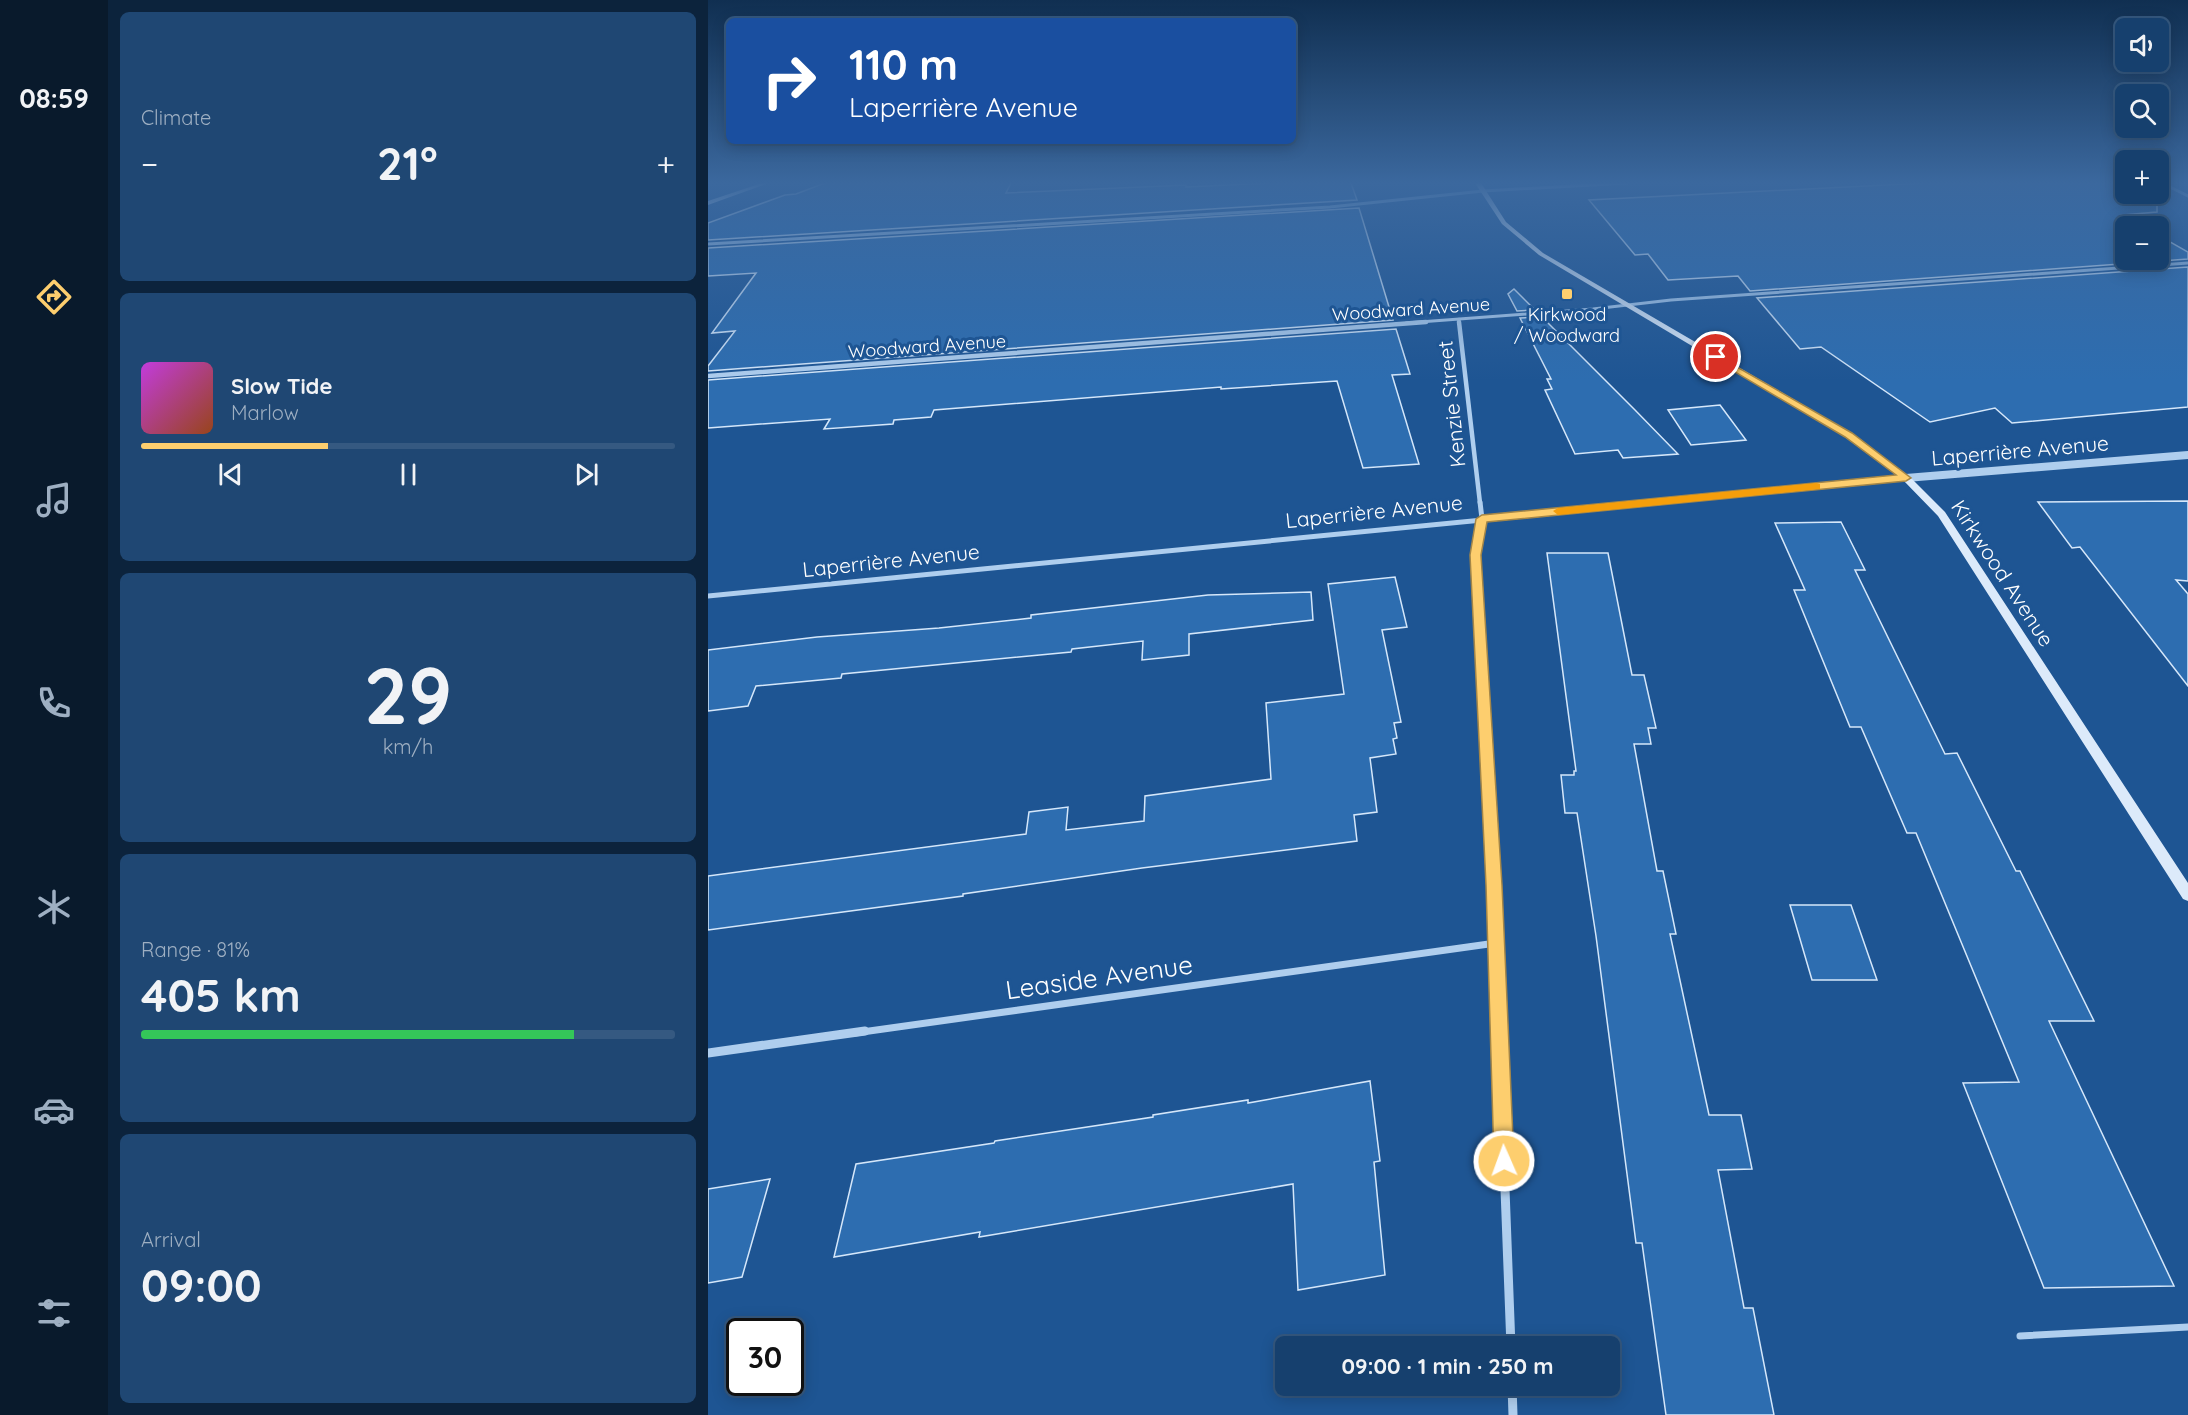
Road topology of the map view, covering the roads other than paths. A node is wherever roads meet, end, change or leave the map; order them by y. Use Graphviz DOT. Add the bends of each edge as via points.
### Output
graph roads {
  1 [pos="1535,249"];
  2 [pos="2188,263"];
  3 [pos="1628,306"];
  4 [pos="1459,319"];
  5 [pos="708,376"];
  6 [pos="2188,455"];
  7 [pos="1906,478"];
  8 [pos="1482,519"];
  9 [pos="708,596"];
  10 [pos="2188,895"];
  11 [pos="1496,944"];
  12 [pos="708,1053"];
  13 [pos="2188,1327"];
  14 [pos="1511,1336"];
  15 [pos="2020,1336"];
  16 [pos="1512,1396"];
  17 [pos="1513,1415"];
  1 -- 3 [label="main road, Kirkwood Avenue"];
  2 -- 3 [label="street, Woodward Avenue"];
  3 -- 4 [label="street, Woodward Avenue"];
  3 -- 7 [label="main road, Kirkwood Avenue" via="1848,435"];
  4 -- 5 [label="street, Woodward Avenue"];
  4 -- 8 [label="street, Kenzie Street"];
  6 -- 7 [label="street, Laperrière Avenue"];
  7 -- 8 [label="street, Laperrière Avenue"];
  7 -- 10 [label="main road, Kirkwood Avenue" via="1942,514"];
  8 -- 9 [label="street, Laperrière Avenue"];
  8 -- 11 [label="street, Kenzie Street" via="1476,555"];
  11 -- 12 [label="street, Leaside Avenue"];
  11 -- 14 [label="street, Kenzie Street"];
  13 -- 15 [label="lane"];
  16 -- 17 [label="street"];
}
